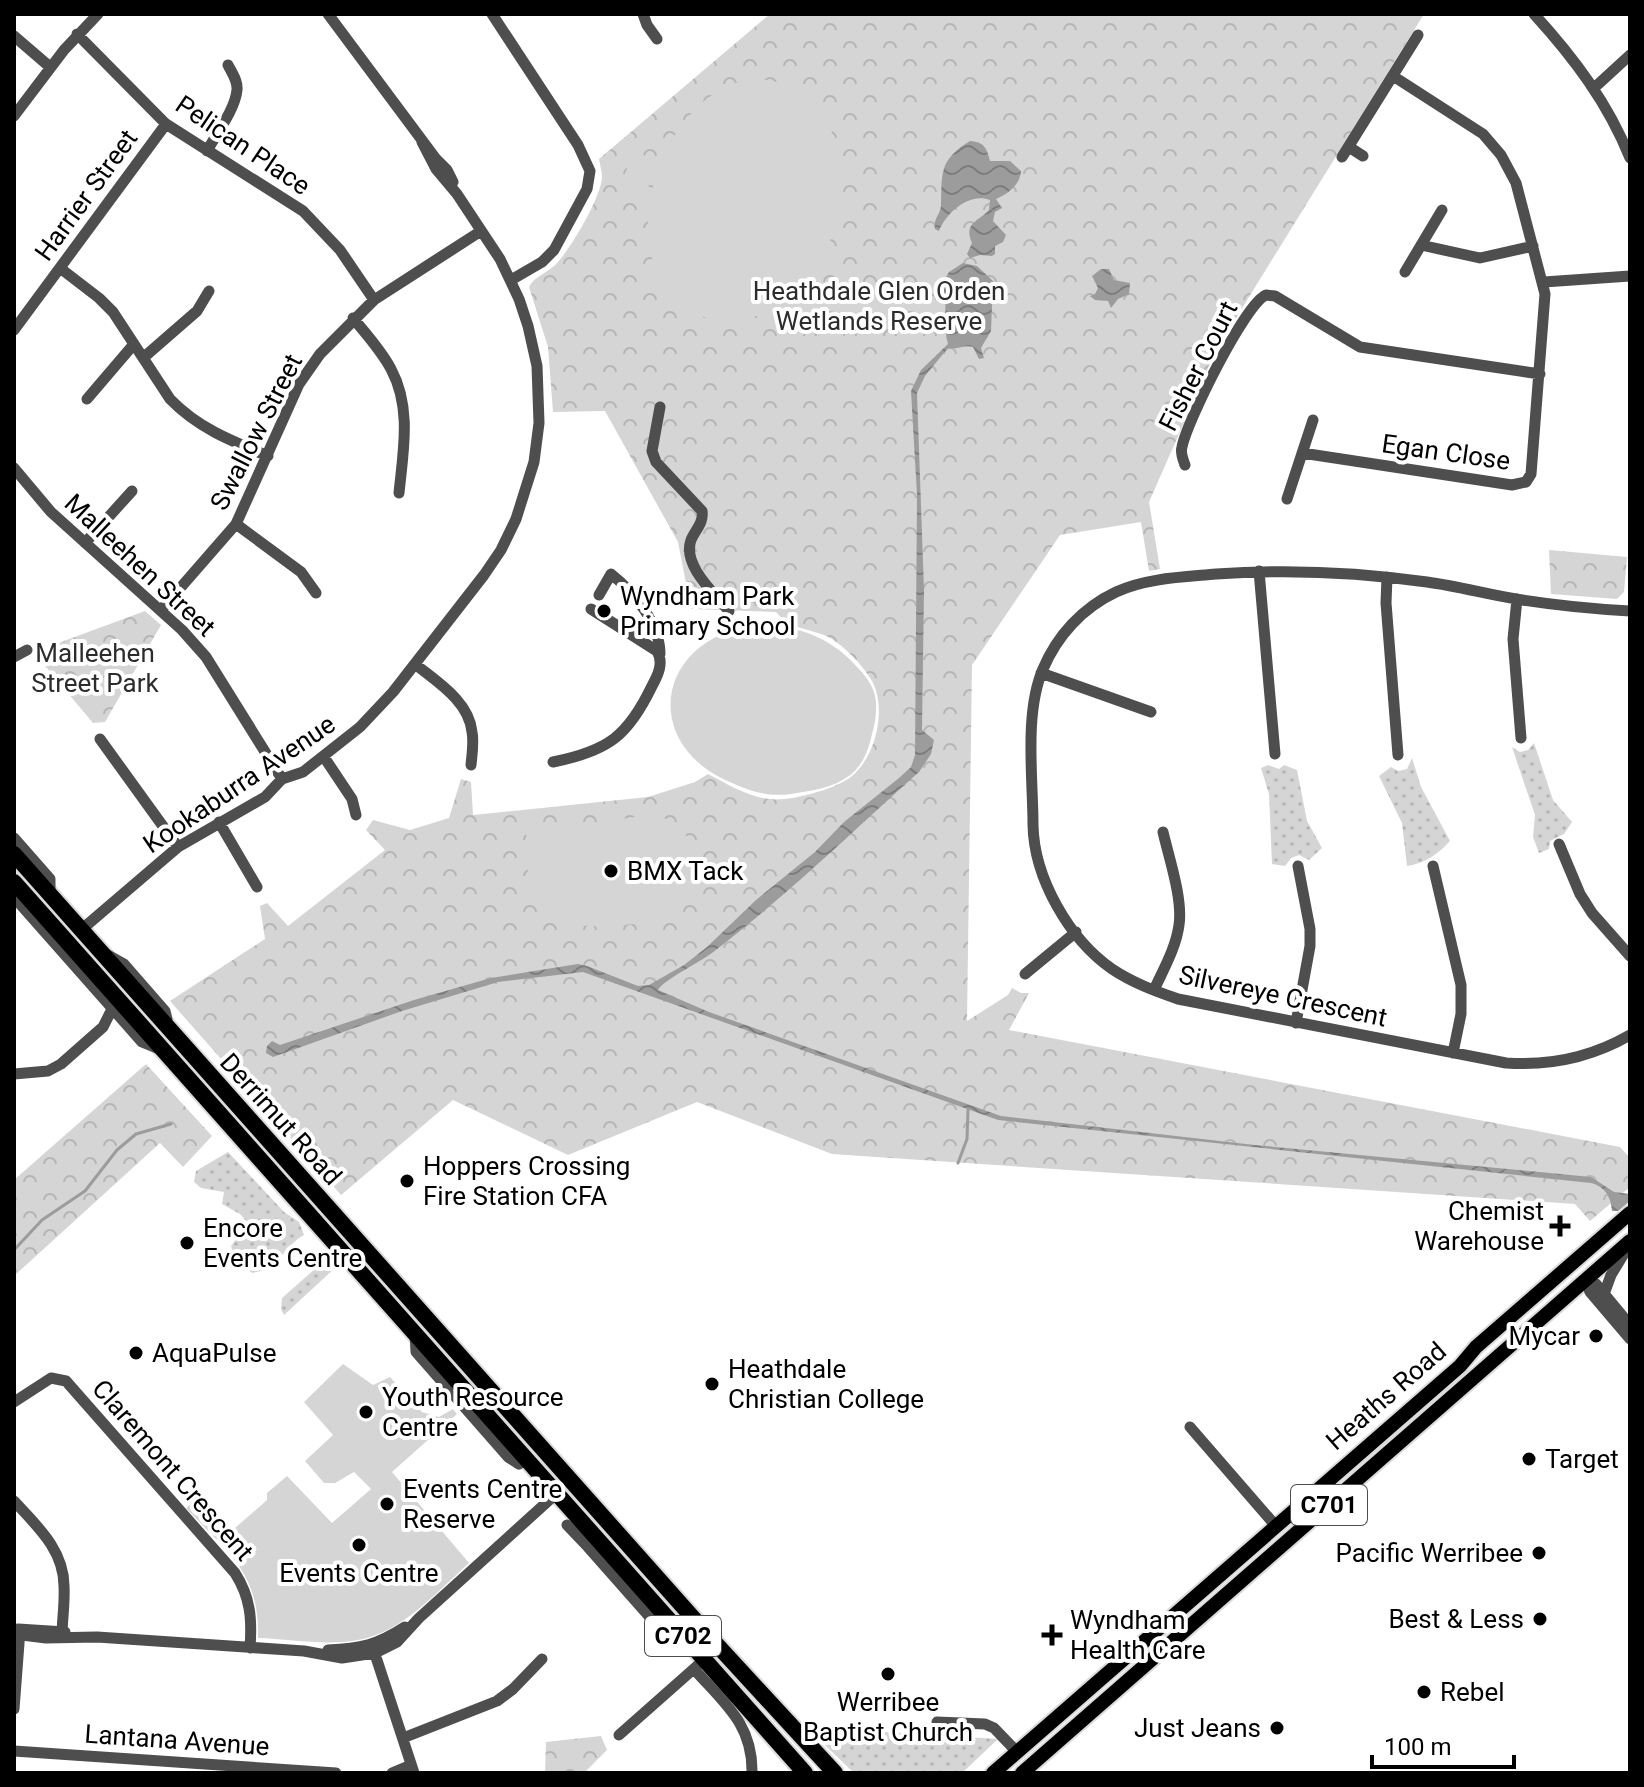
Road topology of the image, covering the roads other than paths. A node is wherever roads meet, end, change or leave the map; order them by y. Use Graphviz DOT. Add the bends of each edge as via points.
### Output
graph roads {
  1 [pos="98,14"];
  2 [pos="493,14"];
  3 [pos="643,14"];
  4 [pos="1534,14"];
  5 [pos="331,15"];
  6 [pos="77,34"];
  7 [pos="1418,35"];
  8 [pos="14,36"];
  9 [pos="657,39"];
  10 [pos="1630,55"];
  11 [pos="228,65"];
  12 [pos="50,67"];
  13 [pos="1393,76"];
  14 [pos="1594,88"];
  15 [pos="14,116"];
  16 [pos="166,124"];
  17 [pos="207,151"];
  18 [pos="1363,156"];
  19 [pos="1630,158"];
  20 [pos="1442,210"];
  21 [pos="481,231"];
  22 [pos="1421,245"];
  23 [pos="1533,246"];
  24 [pos="60,268"];
  25 [pos="1405,272"];
  26 [pos="1627,274"];
  27 [pos="511,280"];
  28 [pos="1544,282"];
  29 [pos="209,291"];
  30 [pos="374,300"];
  31 [pos="353,318"];
  32 [pos="14,330"];
  33 [pos="134,344"];
  34 [pos="143,358"];
  35 [pos="1540,374"];
  36 [pos="87,399"];
  37 [pos="660,407"];
  38 [pos="1313,420"];
  39 [pos="1302,453"];
  40 [pos="268,456"];
  41 [pos="1185,465"];
  42 [pos="16,476"];
  43 [pos="132,491"];
  44 [pos="399,493"];
  45 [pos="1287,499"];
  46 [pos="236,524"];
  47 [pos="85,543"];
  48 [pos="1259,571"];
  49 [pos="1387,577"];
  50 [pos="316,593"];
  51 [pos="599,595"];
  52 [pos="1517,599"];
  53 [pos="591,609"];
  54 [pos="161,610"];
  55 [pos="729,611"];
  56 [pos="1630,611"];
  57 [pos="27,650"];
  58 [pos="660,655"];
  59 [pos="14,657"];
  60 [pos="415,664"];
  61 [pos="1041,673"];
  62 [pos="1151,712"];
  63 [pos="1521,738"];
  64 [pos="100,739"];
  65 [pos="1275,754"];
  66 [pos="1398,755"];
  67 [pos="324,757"];
  68 [pos="553,762"];
  69 [pos="471,765"];
  70 [pos="282,779"];
  71 [pos="356,815"];
  72 [pos="219,822"];
  73 [pos="1163,832"];
  74 [pos="14,838"];
  75 [pos="1559,844"];
  76 [pos="178,847"];
  77 [pos="14,854"];
  78 [pos="1298,866"];
  79 [pos="1433,866"];
  80 [pos="14,882"];
  81 [pos="257,887"];
  82 [pos="50,895"];
  83 [pos="14,897"];
  84 [pos="81,930"];
  85 [pos="1076,932"];
  86 [pos="68,942"];
  87 [pos="1630,956"];
  88 [pos="1025,974"];
  89 [pos="1154,990"];
  90 [pos="112,1009"];
  91 [pos="1296,1023"];
  92 [pos="1630,1035"];
  93 [pos="164,1051"];
  94 [pos="1453,1053"];
  95 [pos="14,1074"];
  96 [pos="1630,1213"];
  97 [pos="343,1224"];
  98 [pos="329,1237"];
  99 [pos="1630,1242"];
  100 [pos="1568,1267"];
  101 [pos="1585,1280"];
  102 [pos="1604,1294"];
  103 [pos="1630,1325"];
  104 [pos="1630,1339"];
  105 [pos="1471,1353"];
  106 [pos="1485,1369"];
  107 [pos="14,1402"];
  108 [pos="519,1422"];
  109 [pos="1190,1427"];
  110 [pos="526,1458"];
  111 [pos="573,1482"];
  112 [pos="559,1496"];
  113 [pos="14,1501"];
  114 [pos="567,1525"];
  115 [pos="1275,1525"];
  116 [pos="591,1541"];
  117 [pos="1285,1543"];
  118 [pos="677,1598"];
  119 [pos="679,1631"];
  120 [pos="17,1632"];
  121 [pos="62,1634"];
  122 [pos="718,1646"];
  123 [pos="250,1648"];
  124 [pos="374,1649"];
  125 [pos="542,1659"];
  126 [pos="699,1664"];
  127 [pos="14,1709"];
  128 [pos="937,1722"];
  129 [pos="619,1735"];
  130 [pos="403,1738"];
  131 [pos="1054,1744"];
  132 [pos="14,1751"];
  133 [pos="1017,1752"];
  134 [pos="412,1769"];
  135 [pos="336,1773"];
  136 [pos="392,1773"];
  137 [pos="752,1773"];
  138 [pos="805,1773"];
  139 [pos="835,1773"];
  140 [pos="993,1773"];
  141 [pos="1022,1773"];
  1 -- 6 [label="street"];
  2 -- 27 [label="street" via="590,171 587,189 550,255"];
  3 -- 9 [label="street"];
  4 -- 14 [label="street"];
  5 -- 21 [label="street, Kookaburra Avenue" via="447,170"];
  6 -- 12 [label="street"];
  6 -- 16 [label="street, Pelican Place"];
  7 -- 13 [label="street"];
  8 -- 12 [label="street"];
  10 -- 14 [label="street"];
  11 -- 17 [label="street" via="237,90"];
  12 -- 15 [label="street"];
  13 -- 18 [label="street" via="1346,152"];
  13 -- 23 [label="street, Egan Close" via="1468,122 1495,147 1516,183"];
  14 -- 19 [label="street"];
  16 -- 17 [label="street, Pelican Place"];
  16 -- 24 [label="street, Harrier Street"];
  17 -- 30 [label="street, Pelican Place" via="321,227"];
  20 -- 22 [label="street"];
  21 -- 27 [label="street, Kookaburra Avenue"];
  21 -- 30 [label="street, Swallow Street"];
  22 -- 23 [label="street" via="1480,258"];
  22 -- 25 [label="street"];
  23 -- 28 [label="street, Egan Close"];
  24 -- 32 [label="street, Harrier Street"];
  24 -- 33 [label="street" via="113,312"];
  26 -- 28 [label="street"];
  27 -- 60 [label="street, Kookaburra Avenue" via="537,366 534,462 501,550"];
  28 -- 35 [label="street, Egan Close"];
  29 -- 34 [label="street" via="197,311"];
  30 -- 31 [label="street, Swallow Street"];
  31 -- 40 [label="street, Swallow Street" via="299,384"];
  31 -- 44 [label="street" via="399,387 405,432"];
  33 -- 34 [label="street"];
  33 -- 36 [label="street"];
  34 -- 40 [label="street" via="170,399 193,420"];
  35 -- 39 [label="street, Egan Close" via="1532,468 1522,484"];
  35 -- 41 [label="street, Fisher Court" via="1360,347 1266,295 1253,304 1220,361 1182,446"];
  37 -- 55 [label="street" via="652,451 662,470 702,511 689,549 691,559"];
  38 -- 39 [label="street"];
  39 -- 45 [label="street"];
  40 -- 46 [label="street, Swallow Street"];
  42 -- 47 [label="street, Malleehen Street"];
  43 -- 47 [label="street"];
  46 -- 50 [label="street" via="301,572"];
  46 -- 54 [label="street, Swallow Street"];
  47 -- 54 [label="street, Malleehen Street"];
  48 -- 49 [label="street, Silvereye Crescent"];
  48 -- 61 [label="street, Silvereye Crescent" via="1192,576 1119,591 1065,631"];
  48 -- 65 [label="street"];
  49 -- 52 [label="street, Silvereye Crescent"];
  49 -- 66 [label="street"];
  51 -- 58 [label="street" via="611,574 628,588 651,622"];
  52 -- 56 [label="street, Silvereye Crescent"];
  52 -- 63 [label="street" via="1513,639"];
  53 -- 58 [label="street"];
  54 -- 70 [label="street, Malleehen Street" via="206,657"];
  57 -- 59 [label="street"];
  58 -- 68 [label="street" via="640,712 623,733 605,745"];
  60 -- 67 [label="street, Kookaburra Avenue" via="360,727"];
  60 -- 69 [label="street" via="458,700 469,719"];
  61 -- 62 [label="street"];
  61 -- 85 [label="street, Silvereye Crescent" via="1032,736 1033,832 1041,870"];
  64 -- 76 [label="street"];
  67 -- 70 [label="street, Kookaburra Avenue"];
  67 -- 71 [label="street" via="352,799"];
  70 -- 72 [label="street, Kookaburra Avenue" via="265,797"];
  72 -- 76 [label="street, Kookaburra Avenue"];
  72 -- 81 [label="street"];
  73 -- 89 [label="street" via="1180,915"];
  74 -- 82 [label="street" via="50,879"];
  75 -- 87 [label="street" via="1580,894"];
  76 -- 84 [label="street, Kookaburra Avenue"];
  77 -- 82 [label="highway, Derrimut Road / C702"];
  78 -- 91 [label="street" via="1310,946"];
  79 -- 94 [label="street" via="1461,985"];
  80 -- 86 [label="highway, Derrimut Road / C702"];
  82 -- 84 [label="highway, Derrimut Road / C702"];
  83 -- 90 [label="street"];
  84 -- 86 [label="highway"];
  84 -- 97 [label="highway, Derrimut Road / C702"];
  85 -- 88 [label="street"];
  85 -- 89 [label="street, Silvereye Crescent" via="1109,967"];
  86 -- 93 [label="highway, Derrimut Road / C702"];
  89 -- 91 [label="street, Silvereye Crescent"];
  90 -- 93 [label="street" via="142,1042"];
  90 -- 95 [label="street" via="103,1027 61,1064 48,1071"];
  91 -- 94 [label="street, Silvereye Crescent"];
  92 -- 94 [label="street, Silvereye Crescent" via="1589,1054 1552,1062 1506,1063"];
  93 -- 98 [label="highway, Derrimut Road / C702"];
  96 -- 100 [label="main road, Heaths Road / C701"];
  97 -- 98 [label="highway"];
  97 -- 108 [label="highway, Derrimut Road / C702"];
  98 -- 110 [label="highway, Derrimut Road / C702"];
  99 -- 101 [label="main road, Heaths Road / C701"];
  99 -- 102 [label="street"];
  100 -- 101 [label="main road"];
  100 -- 105 [label="main road, Heaths Road / C701"];
  101 -- 102 [label="street"];
  101 -- 104 [label="street"];
  101 -- 106 [label="main road, Heaths Road / C701"];
  102 -- 103 [label="street"];
  105 -- 106 [label="main road"];
  105 -- 115 [label="main road, Heaths Road / C701"];
  106 -- 117 [label="main road, Heaths Road / C701"];
  107 -- 123 [label="street, Claremont Crescent" via="51,1378 66,1381 235,1573 251,1609"];
  108 -- 110 [label="highway" via="530,1445"];
  108 -- 111 [label="highway, Derrimut Road / C702"];
  109 -- 115 [label="street"];
  110 -- 112 [label="highway, Derrimut Road / C702"];
  111 -- 112 [label="highway"];
  111 -- 118 [label="highway, Derrimut Road / C702"];
  112 -- 116 [label="highway, Derrimut Road / C702"];
  112 -- 124 [label="street" via="397,1642"];
  113 -- 121 [label="street" via="60,1560"];
  114 -- 116 [label="street"];
  115 -- 117 [label="main road"];
  115 -- 133 [label="main road, Heaths Road / C701"];
  116 -- 119 [label="highway, Derrimut Road / C702"];
  117 -- 131 [label="main road, Heaths Road / C701"];
  118 -- 119 [label="highway" via="684,1621"];
  118 -- 122 [label="highway, Derrimut Road / C702"];
  119 -- 126 [label="highway, Derrimut Road / C702"];
  120 -- 121 [label="street"];
  120 -- 127 [label="street"];
  121 -- 123 [label="street"];
  122 -- 126 [label="highway"];
  122 -- 139 [label="highway, Derrimut Road / C702"];
  123 -- 124 [label="street" via="342,1658"];
  124 -- 130 [label="street"];
  125 -- 130 [label="street" via="497,1701"];
  126 -- 129 [label="street"];
  126 -- 137 [label="street" via="748,1737"];
  126 -- 138 [label="highway, Derrimut Road / C702"];
  128 -- 133 [label="street" via="985,1724"];
  130 -- 134 [label="street"];
  131 -- 133 [label="main road" via="1031,1756"];
  131 -- 141 [label="main road, Heaths Road / C701"];
  132 -- 135 [label="street, Lantana Avenue"];
  133 -- 140 [label="main road, Heaths Road / C701"];
  134 -- 136 [label="street"];
}
